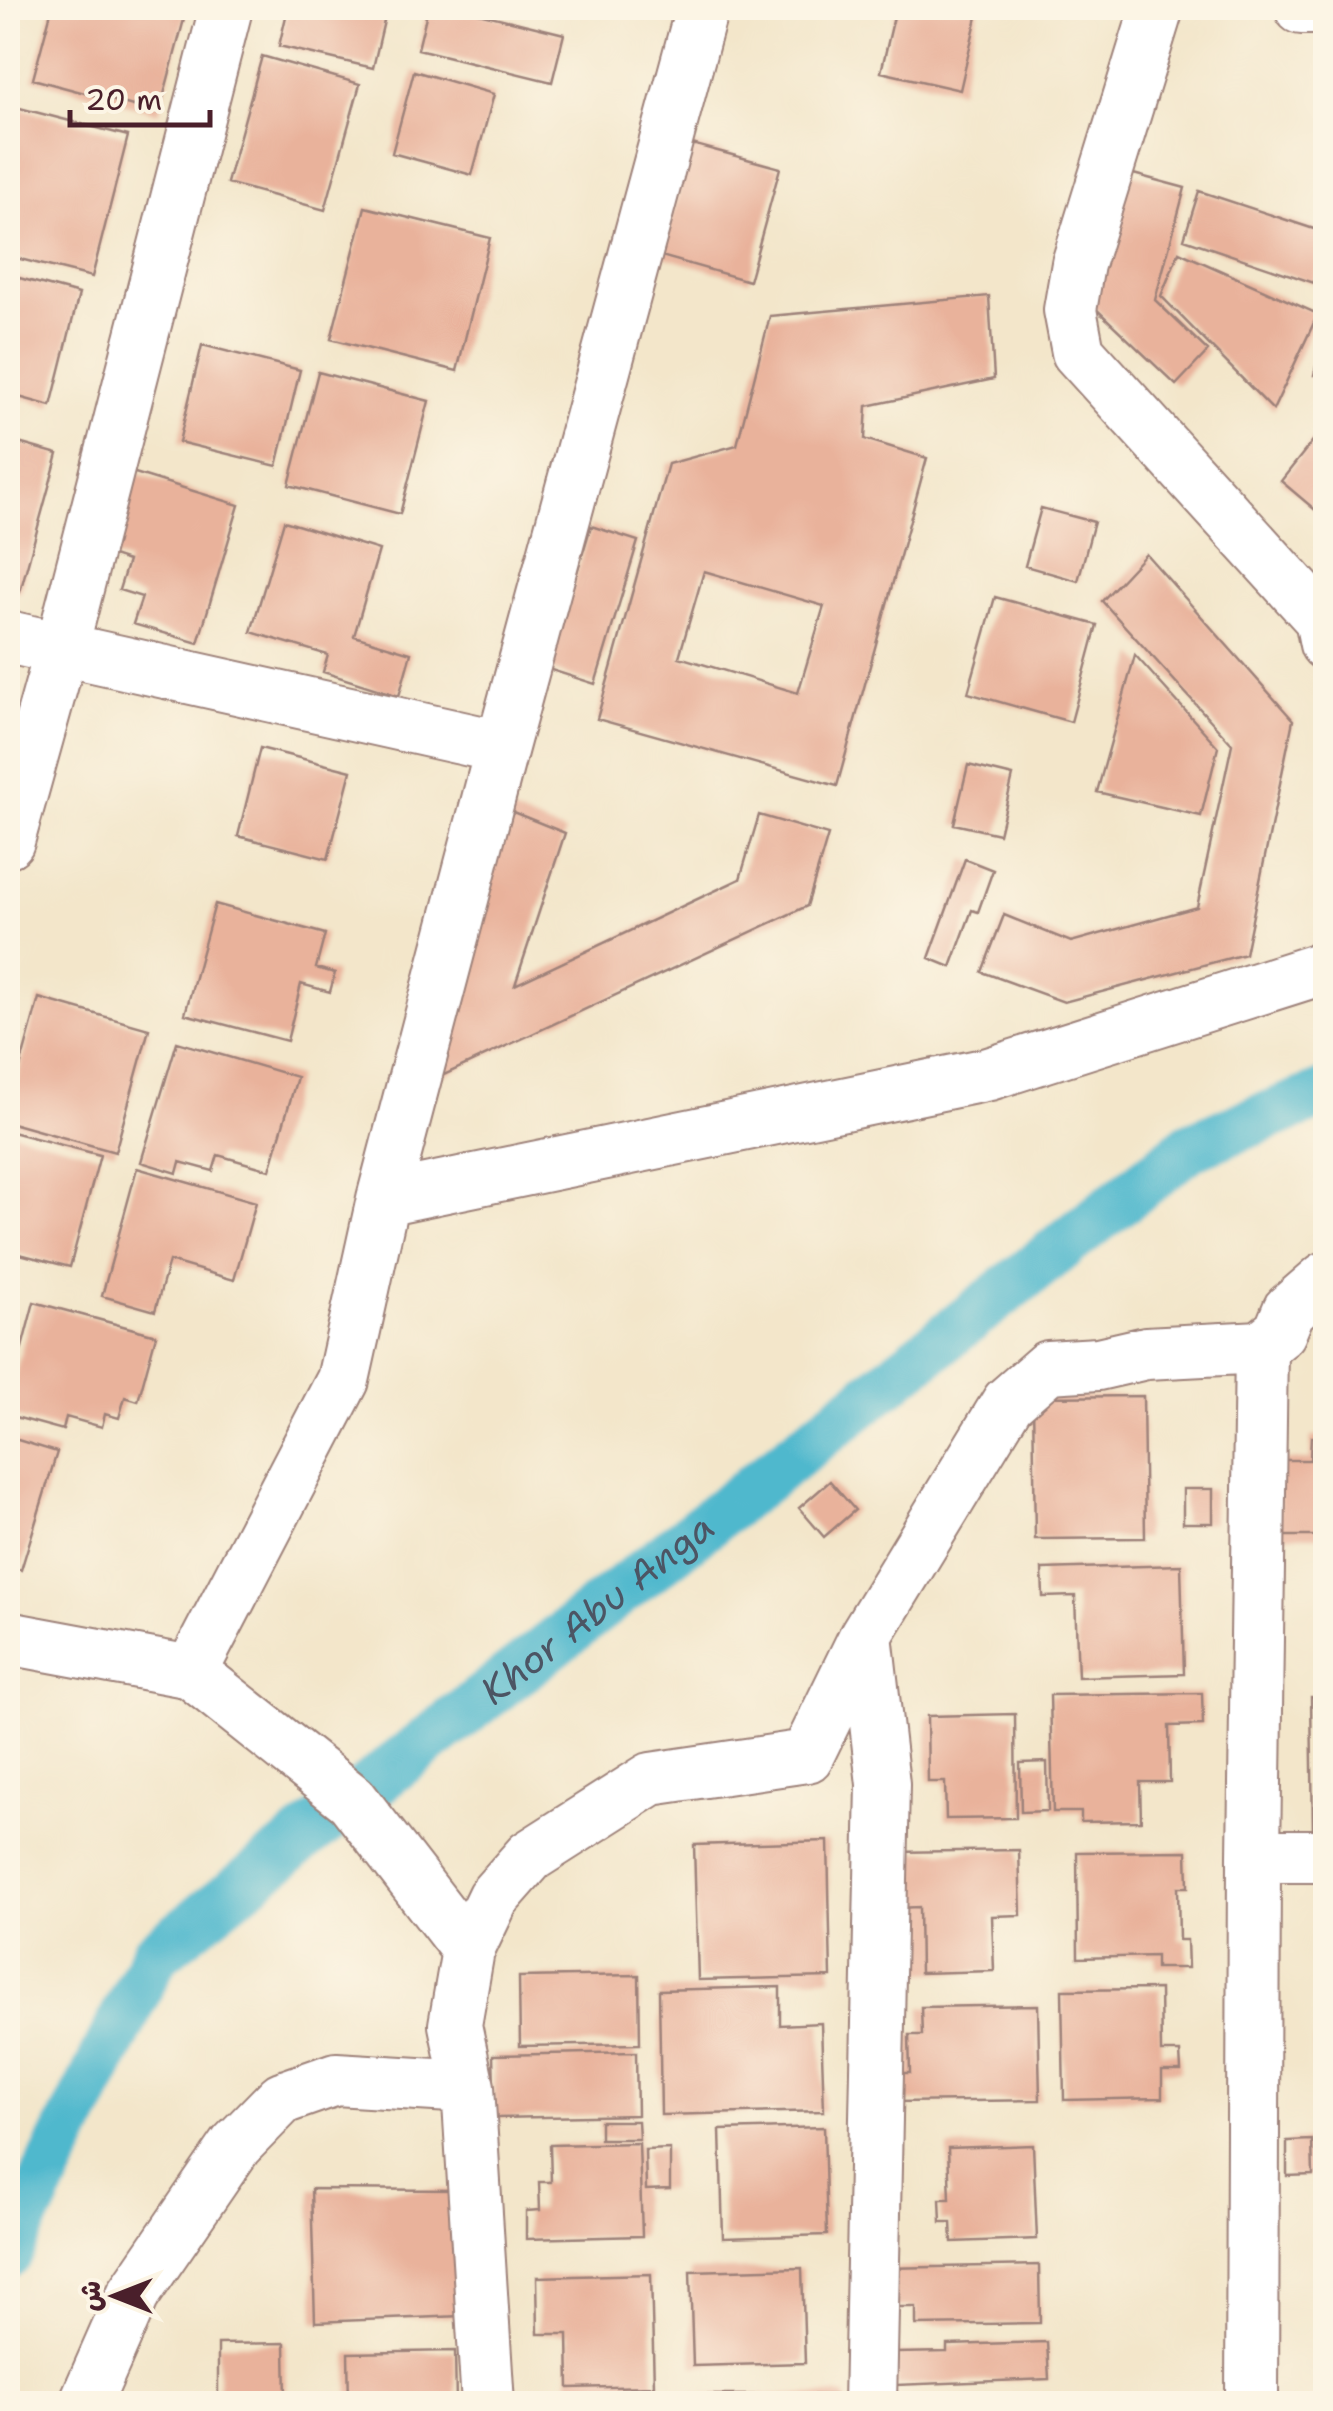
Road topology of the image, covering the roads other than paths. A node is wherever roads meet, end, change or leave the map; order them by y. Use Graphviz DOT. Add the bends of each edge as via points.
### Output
graph roads {
  1 [pos="226,8"];
  2 [pos="702,8"];
  3 [pos="1157,8"];
  4 [pos="1301,8"];
  5 [pos="1326,8"];
  6 [pos="8,637"];
  7 [pos="1326,644"];
  8 [pos="60,651"];
  9 [pos="502,747"];
  10 [pos="8,841"];
  11 [pos="1326,967"];
  12 [pos="383,1199"];
  13 [pos="1326,1278"];
  14 [pos="1261,1347"];
  15 [pos="866,1636"];
  16 [pos="8,1638"];
  17 [pos="190,1672"];
  18 [pos="1254,1856"];
  19 [pos="1326,1856"];
  20 [pos="468,1950"];
  21 [pos="468,2087"];
  22 [pos="85,2404"];
  23 [pos="488,2404"];
  24 [pos="870,2404"];
  25 [pos="1252,2404"];
  1 -- 8 [label="street"];
  2 -- 9 [label="street"];
  3 -- 7 [label="street" via="1078,264 1070,310 1078,352 1321,618"];
  4 -- 5 [label="street"];
  6 -- 8 [label="street"];
  8 -- 9 [label="street"];
  8 -- 10 [label="street"];
  9 -- 12 [label="street"];
  11 -- 12 [label="street" via="988,1074"];
  12 -- 17 [label="street" via="343,1380"];
  13 -- 14 [label="street"];
  14 -- 15 [label="street" via="1048,1367 1008,1402"];
  14 -- 18 [label="street"];
  15 -- 20 [label="street" via="808,1756 651,1780 530,1856 493,1898"];
  15 -- 24 [label="street" via="883,1784"];
  16 -- 17 [label="street"];
  17 -- 20 [label="street" via="352,1800"];
  18 -- 19 [label="street"];
  18 -- 25 [label="street"];
  20 -- 21 [label="street" via="454,2025"];
  21 -- 22 [label="street" via="336,2079 282,2098 236,2146 133,2296"];
  21 -- 23 [label="street"];
}
